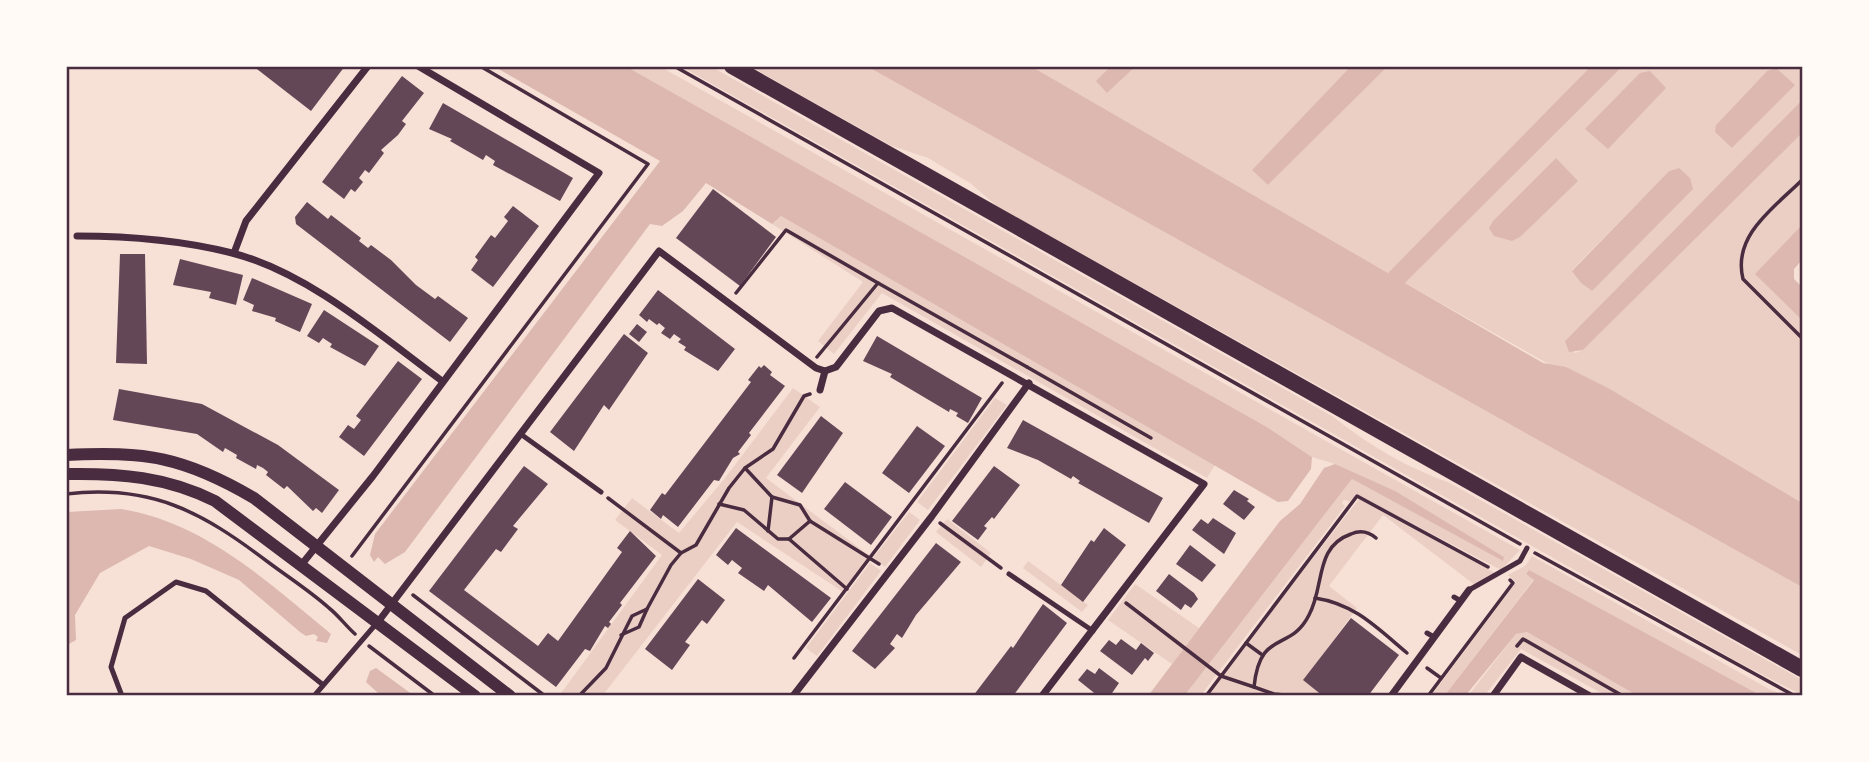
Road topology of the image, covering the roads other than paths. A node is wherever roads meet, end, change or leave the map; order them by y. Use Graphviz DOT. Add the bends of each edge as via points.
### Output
graph roads {
  1 [pos="368,66"];
  2 [pos="418,66"];
  3 [pos="732,66"];
  4 [pos="77,236"];
  5 [pos="234,253"];
  6 [pos="825,372"];
  7 [pos="442,381"];
  8 [pos="1029,383"];
  9 [pos="821,390"];
  10 [pos="522,435"];
  11 [pos="66,455"];
  12 [pos="67,472"];
  13 [pos="601,492"];
  14 [pos="315,548"];
  15 [pos="1527,548"];
  16 [pos="302,564"];
  17 [pos="1009,574"];
  18 [pos="1469,590"];
  19 [pos="392,605"];
  20 [pos="379,622"];
  21 [pos="1093,631"];
  22 [pos="1802,668"];
  23 [pos="321,684"];
  24 [pos="122,695"];
  25 [pos="314,695"];
  26 [pos="475,695"];
  27 [pos="510,695"];
  28 [pos="793,695"];
  29 [pos="1042,695"];
  30 [pos="1391,695"];
  31 [pos="1493,695"];
  32 [pos="1590,695"];
  1 -- 5 [label="street" via="246,221"];
  2 -- 7 [label="street" via="599,173"];
  3 -- 22 [label="main road"];
  4 -- 5 [label="street" via="151,238"];
  5 -- 7 [label="street" via="295,279"];
  6 -- 8 [label="street" via="836,367 878,311 892,308"];
  6 -- 9 [label="street"];
  6 -- 10 [label="street" via="659,251"];
  7 -- 14 [label="street"];
  8 -- 21 [label="street" via="1204,484"];
  8 -- 28 [label="street"];
  10 -- 13 [label="lane"];
  10 -- 19 [label="street"];
  11 -- 14 [label="street" via="119,452 195,467 254,498"];
  12 -- 16 [label="street" via="147,477 196,492 246,521"];
  14 -- 16 [label="street"];
  14 -- 19 [label="street"];
  15 -- 18 [label="lane" via="1520,561"];
  16 -- 20 [label="street"];
  17 -- 21 [label="lane"];
  18 -- 30 [label="street" via="1457,599"];
  19 -- 20 [label="street"];
  19 -- 27 [label="street"];
  20 -- 23 [label="lane"];
  20 -- 26 [label="street"];
  21 -- 29 [label="street"];
  23 -- 24 [label="lane" via="206,591 176,582 125,618 111,667"];
  23 -- 25 [label="lane"];
  31 -- 32 [label="street" via="1521,657"];
}
